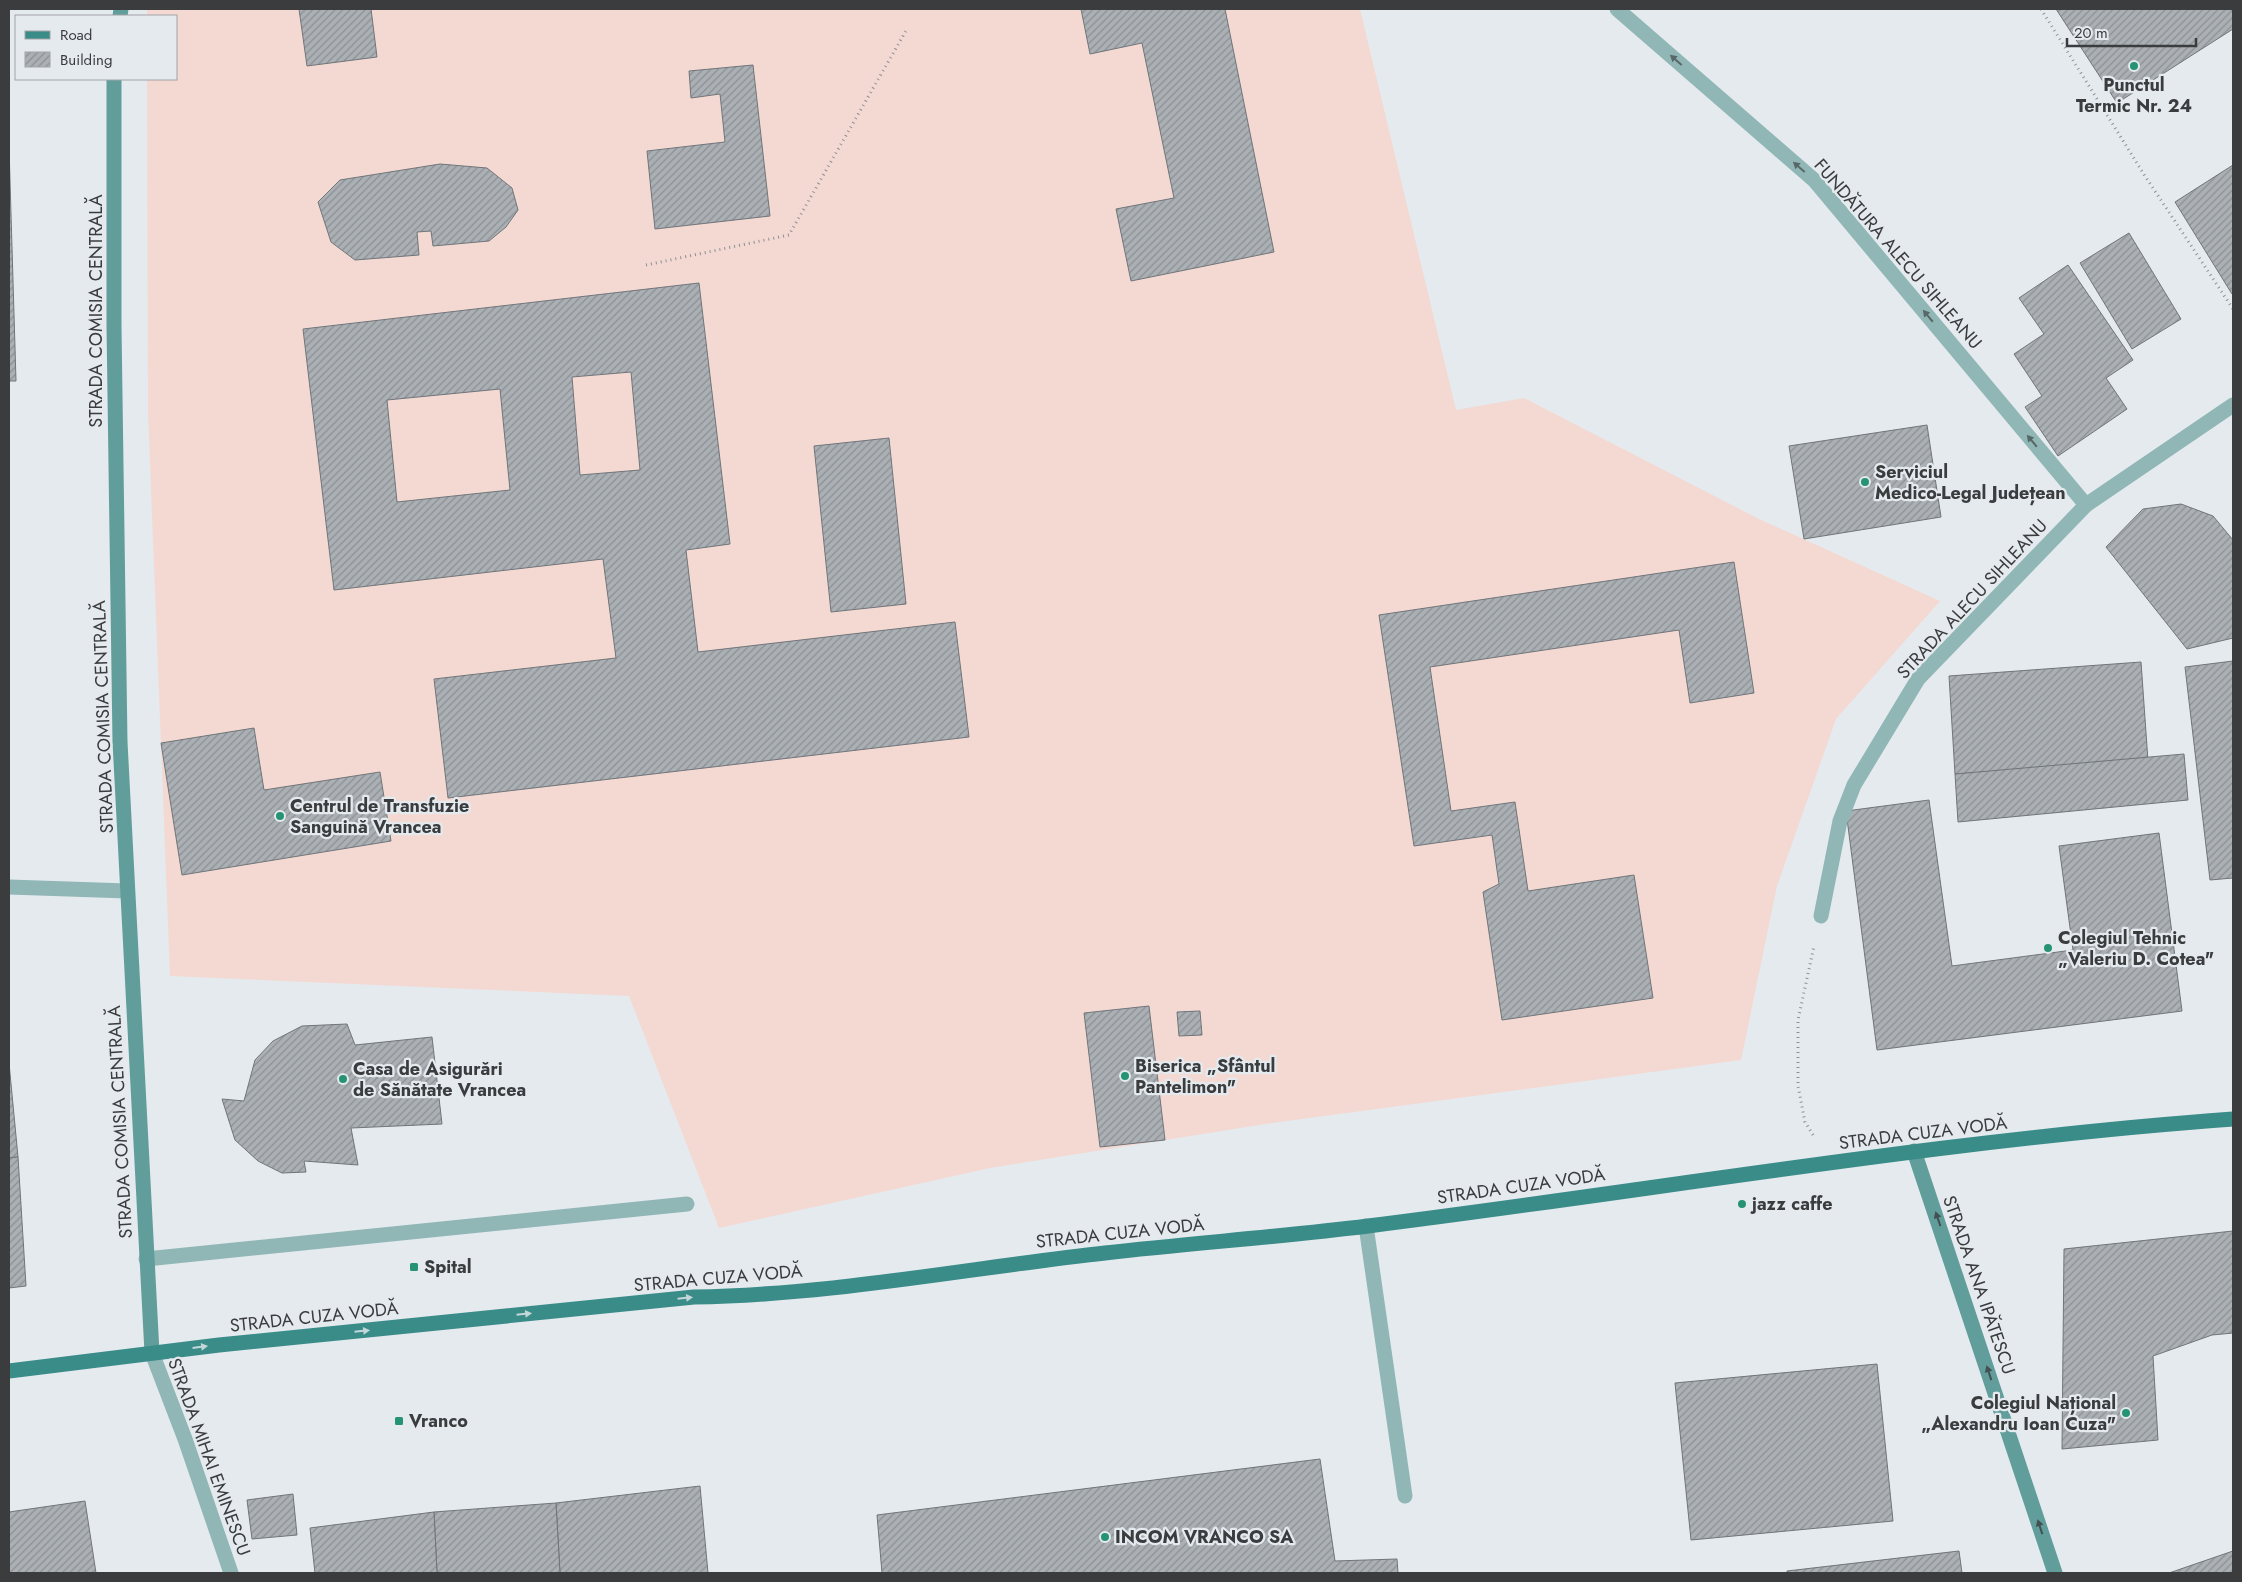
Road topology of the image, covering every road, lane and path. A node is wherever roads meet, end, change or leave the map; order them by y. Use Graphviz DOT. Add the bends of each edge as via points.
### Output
graph roads {
  1 [pos="1617,9"];
  2 [pos="2041,9"];
  3 [pos="907,29"];
  4 [pos="114,80"];
  5 [pos="646,265"];
  6 [pos="2233,309"];
  7 [pos="2233,405"];
  8 [pos="2086,505"];
  9 [pos="9,887"];
  10 [pos="127,891"];
  11 [pos="1821,916"];
  12 [pos="2233,1119"];
  13 [pos="1914,1151"];
  14 [pos="1830,1163"];
  15 [pos="687,1204"];
  16 [pos="1366,1226"];
  17 [pos="146,1259"];
  18 [pos="152,1353"];
  19 [pos="9,1371"];
  20 [pos="1406,1496"];
  21 [pos="231,1573"];
  22 [pos="2055,1573"];
  8 -- 1 [label="street, FUNDĂTURA ALECU SIHLEANU, one-way" via="1814,180"];
  2 -- 6 [label="path"];
  3 -- 5 [label="path" via="790,235"];
  4 -- 10 [label="street, STRADA COMISIA CENTRALĂ" via="120,742"];
  7 -- 8 [label="street, STRADA ALECU SIHLEANU"];
  8 -- 11 [label="street, STRADA ALECU SIHLEANU" via="1918,679 1854,785 1840,821"];
  9 -- 10 [label="street"];
  10 -- 17 [label="street, STRADA COMISIA CENTRALĂ"];
  11 -- 14 [label="path" via="1798,1020 1798,1086 1805,1122"];
  12 -- 13 [label="main road, STRADA CUZA VODĂ"];
  13 -- 14 [label="main road, STRADA CUZA VODĂ"];
  22 -- 13 [label="street, STRADA ANA IPĂTESCU, one-way"];
  14 -- 16 [label="main road, STRADA CUZA VODĂ"];
  15 -- 17 [label="street"];
  18 -- 16 [label="main road, STRADA CUZA VODĂ, one-way" via="694,1297 743,1296"];
  16 -- 20 [label="street"];
  17 -- 18 [label="street, STRADA COMISIA CENTRALĂ"];
  18 -- 19 [label="main road, STRADA CUZA VODĂ"];
  18 -- 21 [label="street, STRADA MIHAI EMINESCU"];
}
